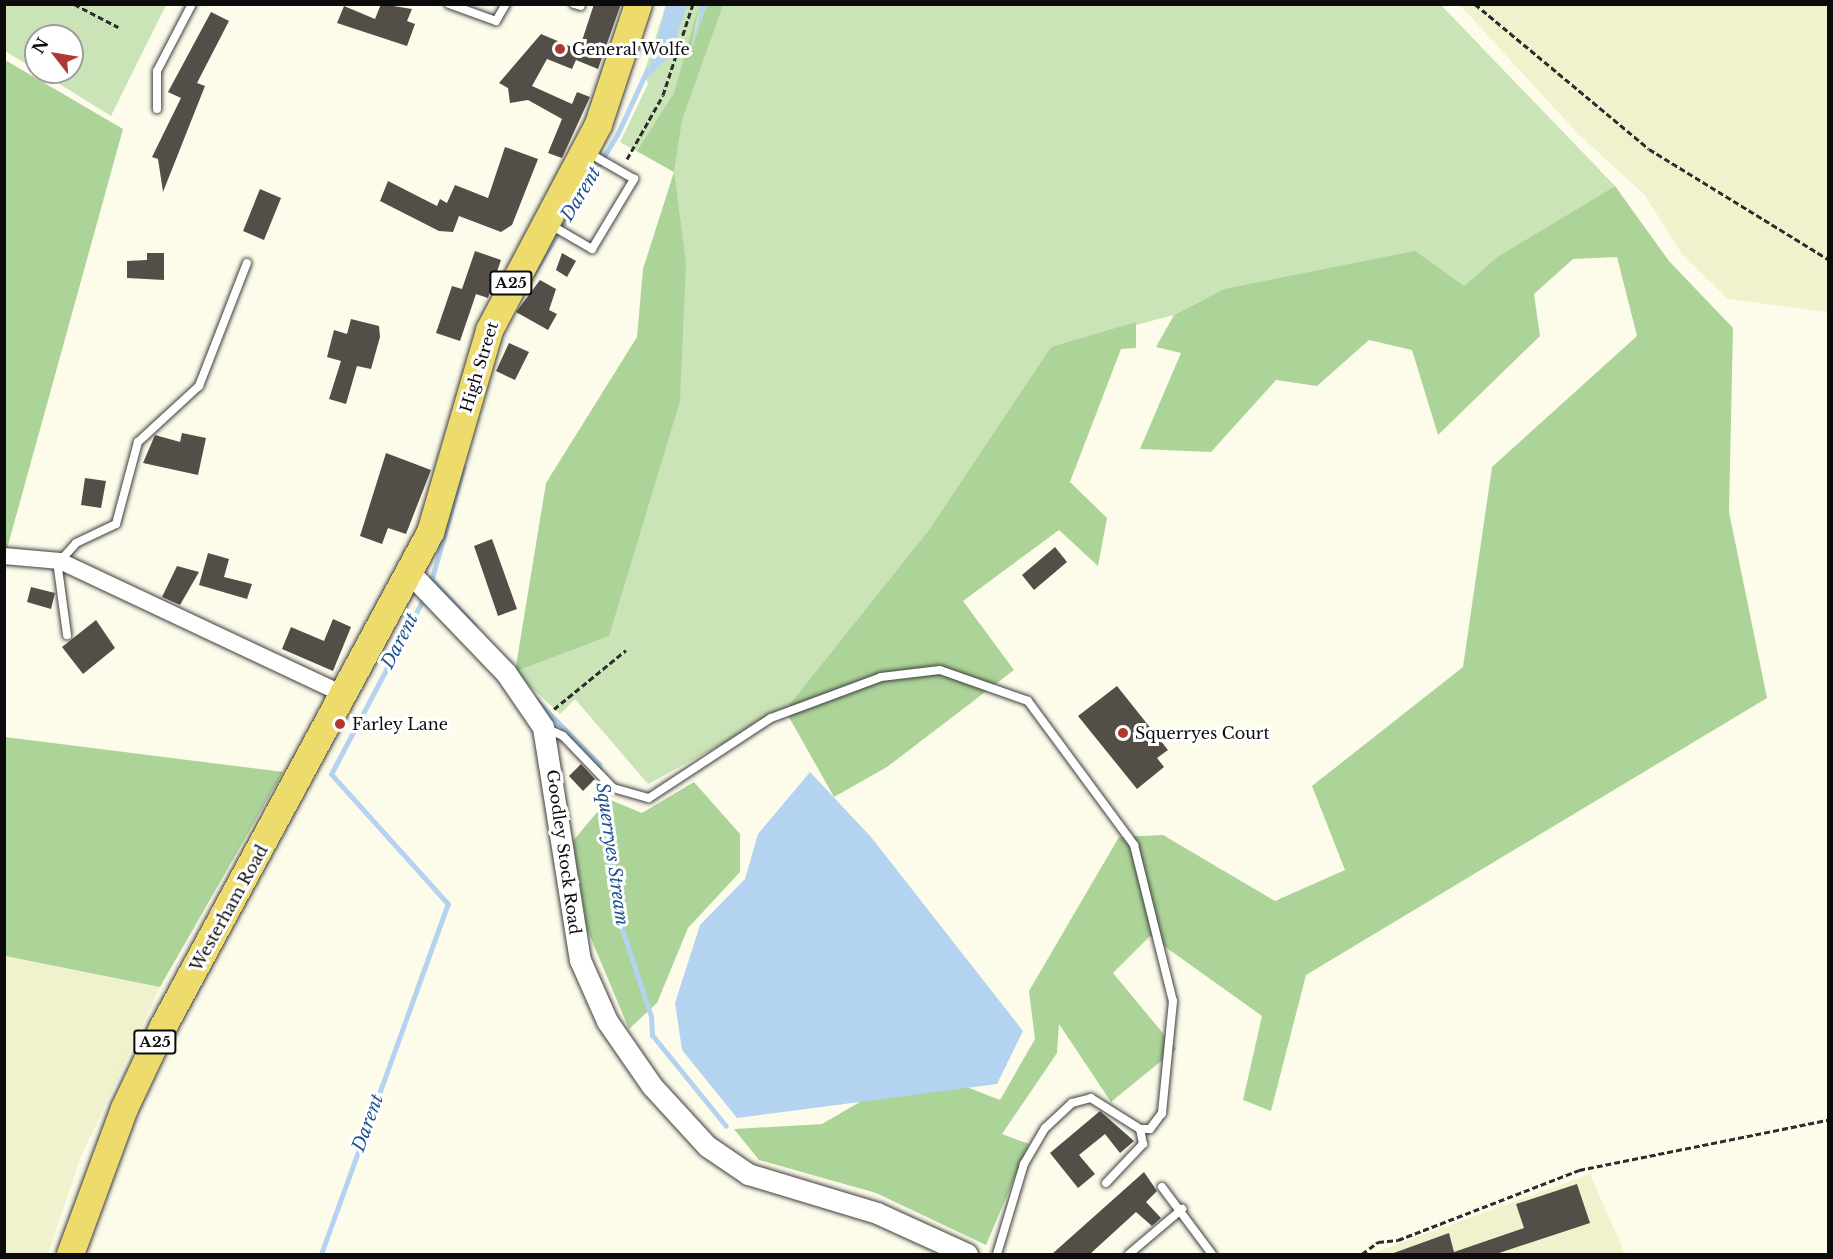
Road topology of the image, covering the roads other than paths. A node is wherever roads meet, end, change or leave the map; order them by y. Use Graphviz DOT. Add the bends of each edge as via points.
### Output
graph roads {
  1 [pos="192,4"];
  2 [pos="449,4"];
  3 [pos="506,4"];
  4 [pos="638,4"];
  5 [pos="157,109"];
  6 [pos="591,154"];
  7 [pos="550,225"];
  8 [pos="247,263"];
  9 [pos="4,556"];
  10 [pos="59,561"];
  11 [pos="415,577"];
  12 [pos="67,634"];
  13 [pos="340,693"];
  14 [pos="541,724"];
  15 [pos="1140,1129"];
  16 [pos="1106,1183"];
  17 [pos="1162,1187"];
  18 [pos="1182,1209"];
  19 [pos="70,1254"];
  20 [pos="967,1254"];
  21 [pos="997,1254"];
  22 [pos="1129,1254"];
  23 [pos="1212,1254"];
  1 -- 5 [label="lane" via="157,71"];
  2 -- 3 [label="lane" via="496,21"];
  4 -- 6 [label="main road, High Street / A25"];
  6 -- 7 [label="main road, High Street / A25"];
  6 -- 7 [label="lane" via="634,179 592,249"];
  7 -- 11 [label="main road, High Street / A25" via="489,330 449,474"];
  8 -- 10 [label="lane" via="199,386 138,442 117,524 76,543"];
  9 -- 10 [label="street"];
  10 -- 12 [label="lane"];
  10 -- 13 [label="street"];
  11 -- 13 [label="main road, Westerham Road / A25"];
  11 -- 14 [label="street, Goodley Stock Road" via="506,673"];
  13 -- 19 [label="main road, Westerham Road / A25" via="267,841 163,1026 124,1108"];
  14 -- 15 [label="lane" via="563,736 613,788 649,798 771,718 881,677 940,670 1028,701 1134,845 1173,1001 1161,1113 1150,1129"];
  14 -- 20 [label="street, Goodley Stock Road" via="580,960 607,1021 652,1086 707,1146 748,1174 877,1213"];
  15 -- 16 [label="lane" via="1143,1144"];
  15 -- 21 [label="lane" via="1092,1098 1072,1102 1045,1128 1024,1164"];
  17 -- 18 [label="lane"];
  18 -- 22 [label="lane"];
  18 -- 23 [label="lane"];
}
